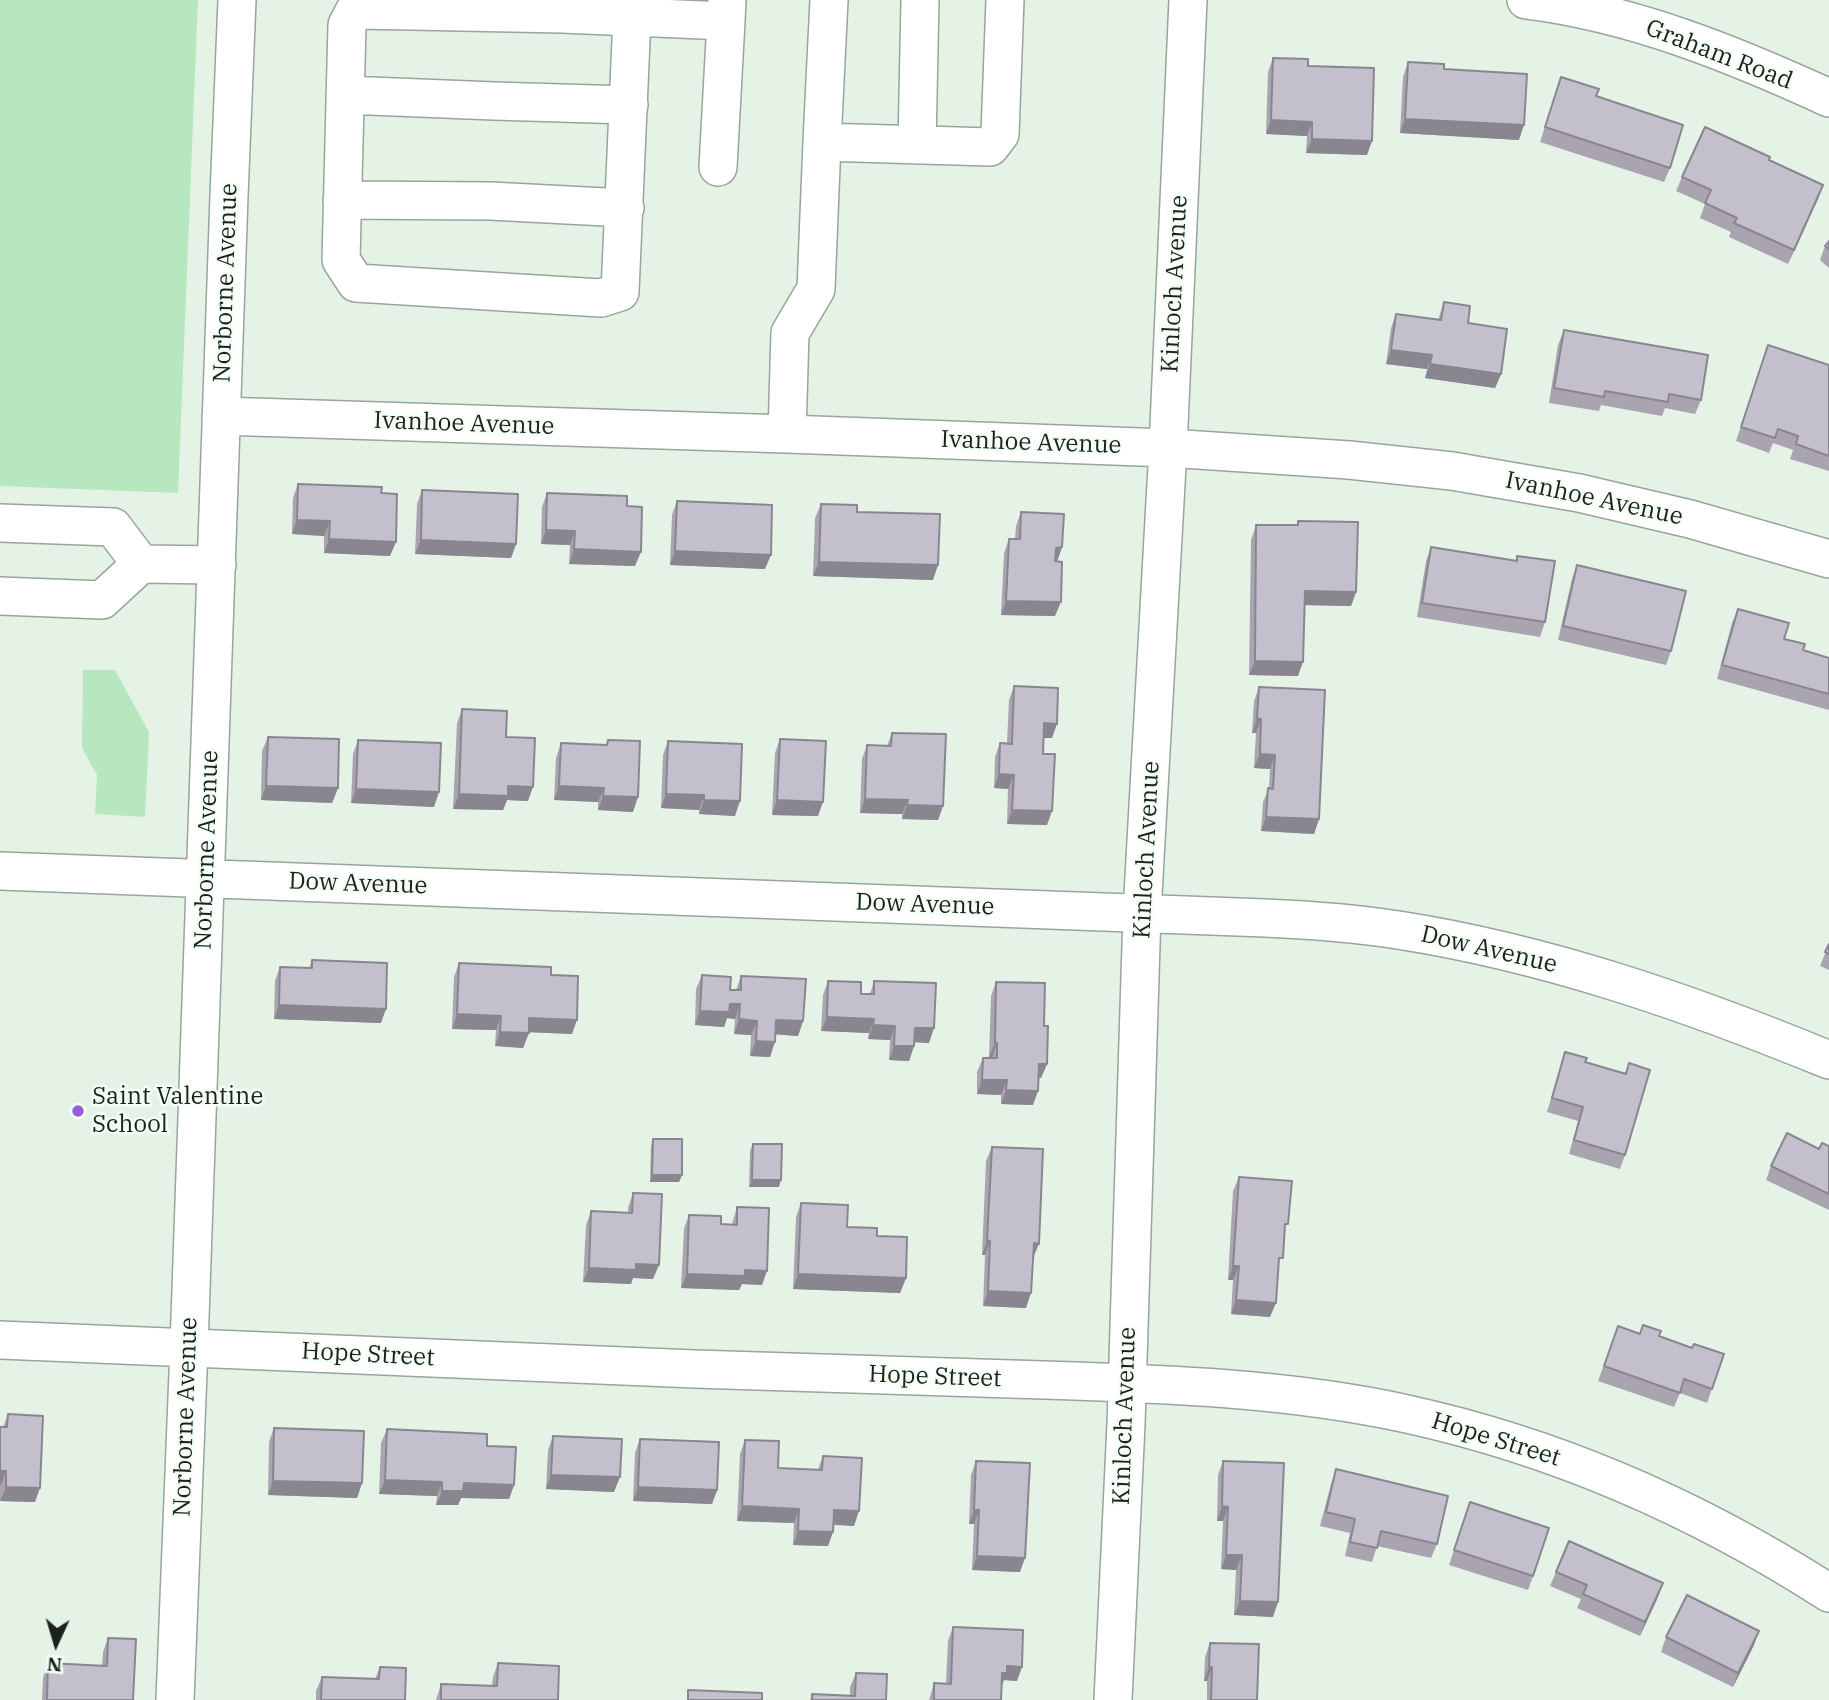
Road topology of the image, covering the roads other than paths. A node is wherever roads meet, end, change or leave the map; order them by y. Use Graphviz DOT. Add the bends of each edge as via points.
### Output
graph roads {
  1 [pos="237,0"];
  2 [pos="829,0"];
  3 [pos="920,0"];
  4 [pos="1005,0"];
  5 [pos="1188,0"];
  6 [pos="1526,0"];
  7 [pos="411,6"];
  8 [pos="563,7"];
  9 [pos="726,10"];
  10 [pos="632,17"];
  11 [pos="345,95"];
  12 [pos="1829,98"];
  13 [pos="629,105"];
  14 [pos="822,142"];
  15 [pos="918,145"];
  16 [pos="718,167"];
  17 [pos="342,200"];
  18 [pos="625,208"];
  19 [pos="221,416"];
  20 [pos="787,433"];
  21 [pos="1168,448"];
  22 [pos="0,523"];
  23 [pos="1829,559"];
  24 [pos="141,564"];
  25 [pos="217,565"];
  26 [pos="0,596"];
  27 [pos="0,871"];
  28 [pos="206,878"];
  29 [pos="1142,913"];
  30 [pos="1829,1060"];
  31 [pos="0,1340"];
  32 [pos="189,1347"];
  33 [pos="1127,1383"];
  34 [pos="1829,1593"];
  35 [pos="175,1700"];
  36 [pos="1114,1700"];
  1 -- 19 [label="street, Norborne Avenue"];
  2 -- 14 [label="street"];
  3 -- 15 [label="street"];
  4 -- 15 [label="street" via="1000,134 990,146"];
  5 -- 21 [label="street, Kinloch Avenue"];
  6 -- 12 [label="street, Graham Road" via="1605,15 1690,40"];
  7 -- 8 [label="street"];
  7 -- 11 [label="street" via="355,10 346,25"];
  8 -- 10 [label="street"];
  9 -- 10 [label="street"];
  9 -- 16 [label="street"];
  10 -- 13 [label="street"];
  11 -- 13 [label="street"];
  11 -- 17 [label="street"];
  13 -- 18 [label="street"];
  14 -- 15 [label="street"];
  14 -- 20 [label="street" via="816,289 790,333"];
  17 -- 18 [label="street"];
  17 -- 18 [label="street" via="341,260 356,283 601,298 620,292"];
  19 -- 20 [label="street, Ivanhoe Avenue"];
  19 -- 25 [label="street, Norborne Avenue"];
  20 -- 21 [label="street, Ivanhoe Avenue"];
  21 -- 23 [label="street, Ivanhoe Avenue" via="1349,460 1579,492"];
  21 -- 29 [label="street, Kinloch Avenue"];
  22 -- 24 [label="street" via="113,527"];
  24 -- 25 [label="street"];
  24 -- 26 [label="street" via="102,600"];
  25 -- 28 [label="street, Norborne Avenue"];
  27 -- 28 [label="street, Dow Avenue"];
  28 -- 29 [label="street, Dow Avenue"];
  28 -- 32 [label="street, Norborne Avenue"];
  29 -- 30 [label="street, Dow Avenue" via="1334,922 1479,945 1665,997"];
  29 -- 33 [label="street, Kinloch Avenue"];
  31 -- 32 [label="street, Hope Street"];
  32 -- 33 [label="street, Hope Street"];
  32 -- 35 [label="street, Norborne Avenue"];
  33 -- 34 [label="street, Hope Street" via="1297,1395 1468,1429 1536,1450 1677,1507 1777,1559"];
  33 -- 36 [label="street, Kinloch Avenue"];
}
